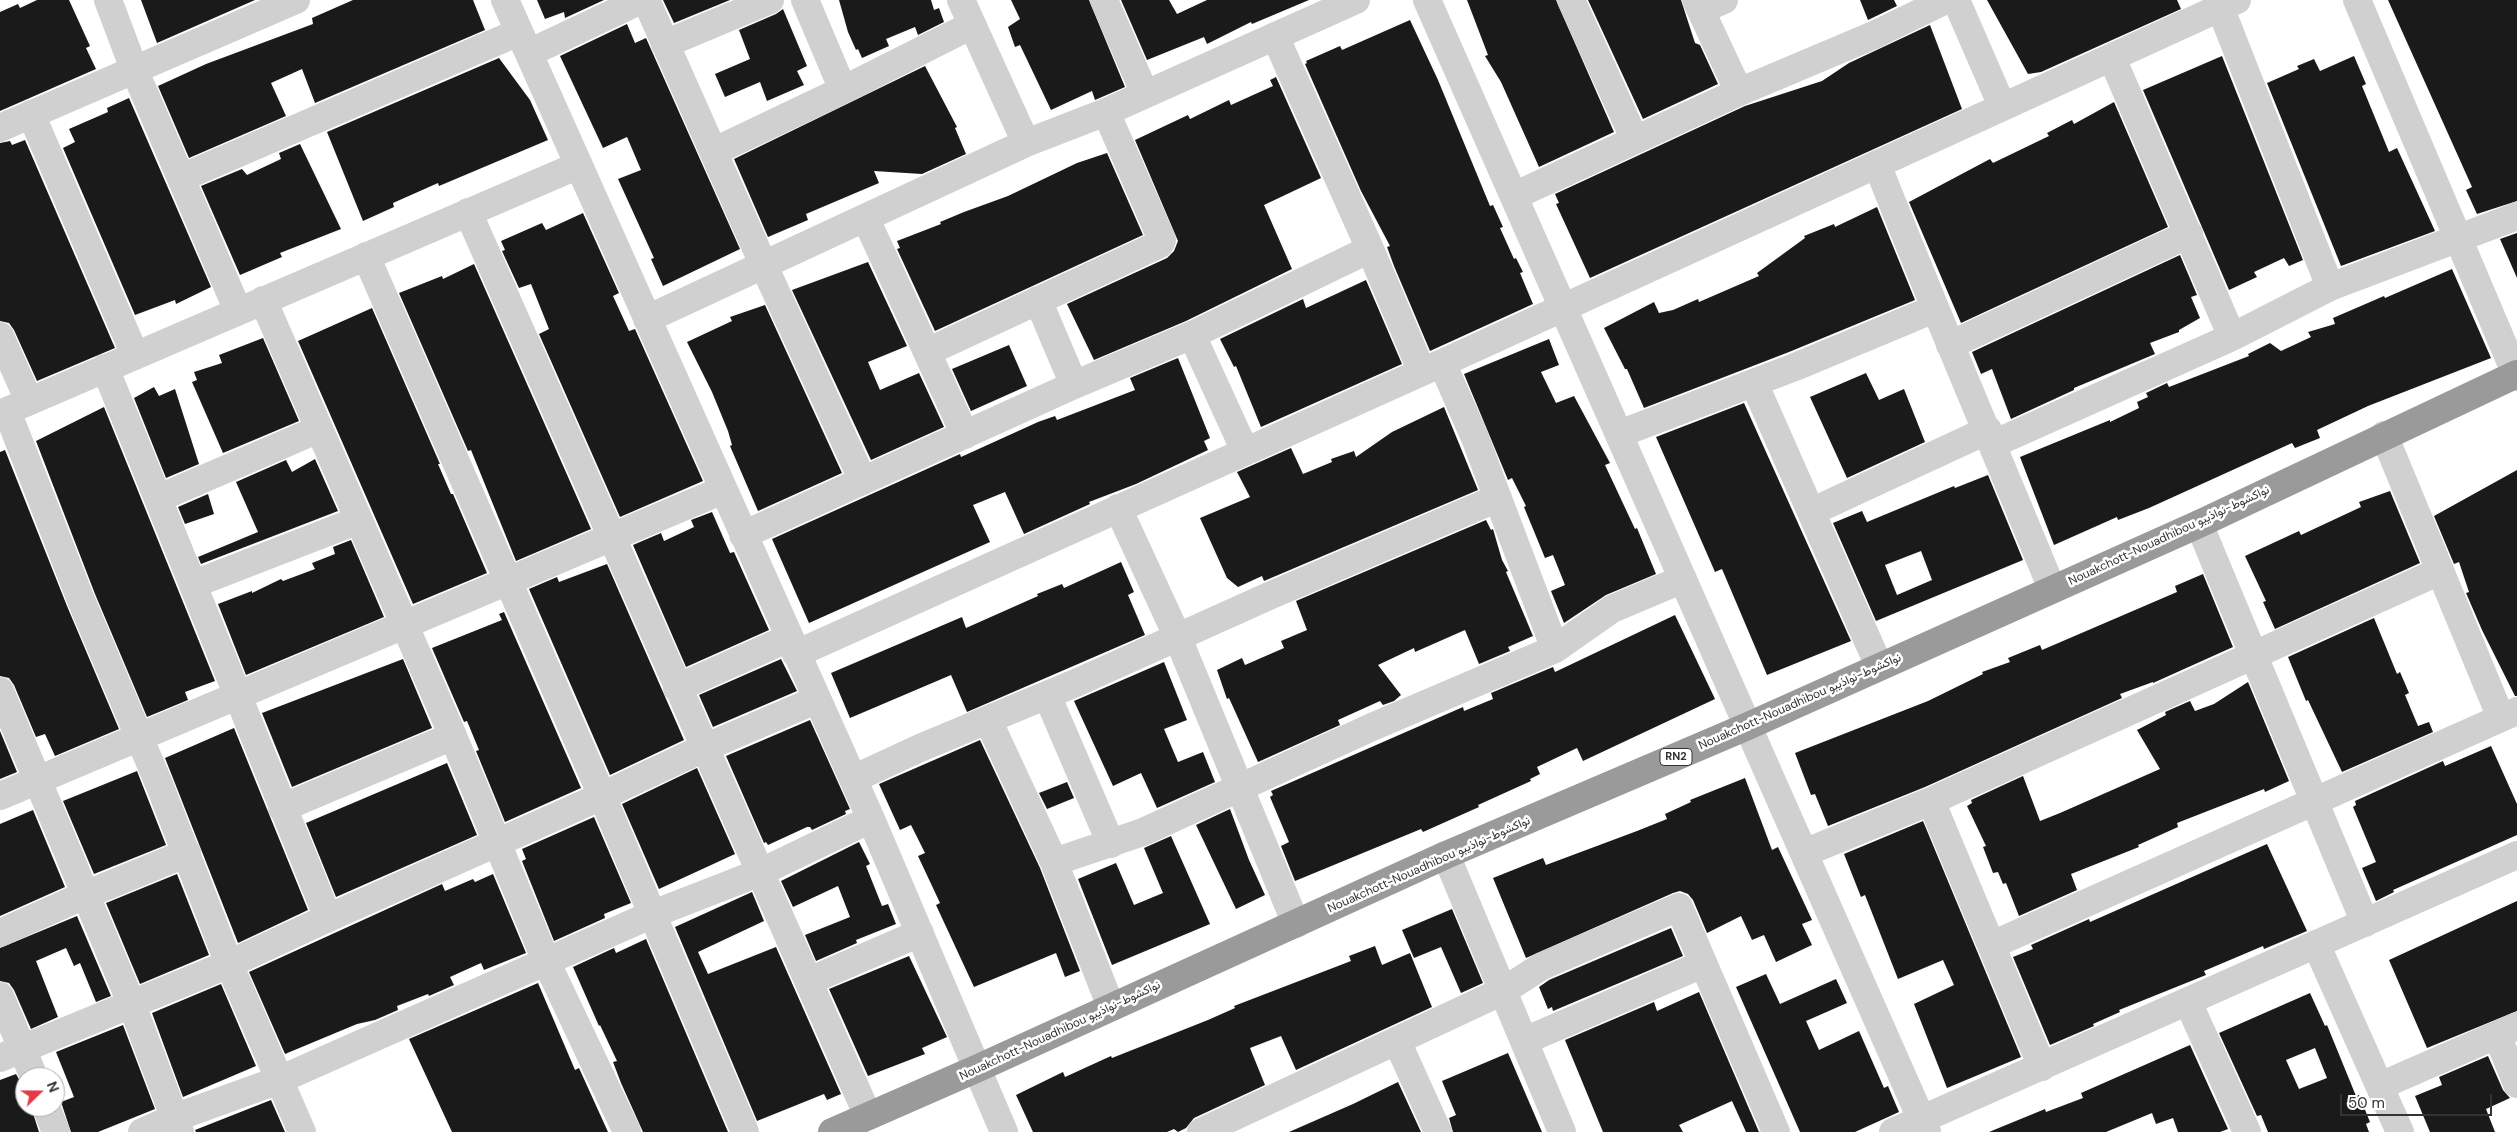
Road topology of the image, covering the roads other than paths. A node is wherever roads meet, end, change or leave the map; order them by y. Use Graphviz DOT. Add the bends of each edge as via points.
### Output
graph roads {
  1 [pos="108,0"];
  2 [pos="296,0"];
  3 [pos="505,0"];
  4 [pos="642,0"];
  5 [pos="646,0"];
  6 [pos="770,0"];
  7 [pos="805,0"];
  8 [pos="961,0"];
  9 [pos="1104,0"];
  10 [pos="1356,0"];
  11 [pos="1427,0"];
  12 [pos="1571,0"];
  13 [pos="1946,0"];
  14 [pos="1956,0"];
  15 [pos="2357,0"];
  16 [pos="1707,3"];
  17 [pos="2213,6"];
  18 [pos="972,25"];
  19 [pos="1275,36"];
  20 [pos="524,42"];
  21 [pos="665,44"];
  22 [pos="2112,58"];
  23 [pos="134,69"];
  24 [pos="843,90"];
  25 [pos="1739,92"];
  26 [pos="1145,94"];
  27 [pos="2002,106"];
  28 [pos="1106,112"];
  29 [pos="31,114"];
  30 [pos="0,128"];
  31 [pos="1635,140"];
  32 [pos="1026,143"];
  33 [pos="715,151"];
  34 [pos="1877,164"];
  35 [pos="579,165"];
  36 [pos="181,178"];
  37 [pos="1514,196"];
  38 [pos="468,212"];
  39 [pos="2517,216"];
  40 [pos="866,219"];
  41 [pos="2189,234"];
  42 [pos="2458,238"];
  43 [pos="1370,248"];
  44 [pos="366,256"];
  45 [pos="764,266"];
  46 [pos="2330,287"];
  47 [pos="263,300"];
  48 [pos="1038,300"];
  49 [pos="1563,307"];
  50 [pos="1934,309"];
  51 [pos="238,311"];
  52 [pos="647,319"];
  53 [pos="1192,335"];
  54 [pos="0,336"];
  55 [pos="2232,337"];
  56 [pos="1950,345"];
  57 [pos="927,352"];
  58 [pos="135,355"];
  59 [pos="1432,367"];
  60 [pos="104,368"];
  61 [pos="2517,375"];
  62 [pos="1754,383"];
  63 [pos="1074,385"];
  64 [pos="12,409"];
  65 [pos="319,429"];
  66 [pos="1619,434"];
  67 [pos="965,435"];
  68 [pos="2384,435"];
  69 [pos="1990,437"];
  70 [pos="1245,451"];
  71 [pos="863,482"];
  72 [pos="723,490"];
  73 [pos="159,498"];
  74 [pos="1498,498"];
  75 [pos="1118,508"];
  76 [pos="1811,512"];
  77 [pos="359,520"];
  78 [pos="2199,524"];
  79 [pos="743,535"];
  80 [pos="610,538"];
  81 [pos="2440,571"];
  82 [pos="1683,579"];
  83 [pos="508,580"];
  84 [pos="194,584"];
  85 [pos="2052,589"];
  86 [pos="405,625"];
  87 [pos="1178,638"];
  88 [pos="792,646"];
  89 [pos="1555,649"];
  90 [pos="2253,654"];
  91 [pos="1878,666"];
  92 [pos="677,688"];
  93 [pos="0,692"];
  94 [pos="1047,695"];
  95 [pos="237,696"];
  96 [pos="816,700"];
  97 [pos="2509,714"];
  98 [pos="988,720"];
  99 [pos="1748,726"];
  100 [pos="453,736"];
  101 [pos="139,738"];
  102 [pos="704,748"];
  103 [pos="853,779"];
  104 [pos="38,781"];
  105 [pos="1239,787"];
  106 [pos="0,796"];
  107 [pos="602,796"];
  108 [pos="1931,801"];
  109 [pos="2314,801"];
  110 [pos="282,808"];
  111 [pos="871,819"];
  112 [pos="497,843"];
  113 [pos="1111,844"];
  114 [pos="186,853"];
  115 [pos="1804,853"];
  116 [pos="1446,855"];
  117 [pos="2517,855"];
  118 [pos="1054,862"];
  119 [pos="761,872"];
  120 [pos="85,894"];
  121 [pos="653,914"];
  122 [pos="328,918"];
  123 [pos="2365,922"];
  124 [pos="1296,924"];
  125 [pos="0,933"];
  126 [pos="920,933"];
  127 [pos="2316,944"];
  128 [pos="1992,945"];
  129 [pos="546,961"];
  130 [pos="229,964"];
  131 [pos="1703,964"];
  132 [pos="809,981"];
  133 [pos="1503,991"];
  134 [pos="0,996"];
  135 [pos="2188,1002"];
  136 [pos="132,1005"];
  137 [pos="1111,1007"];
  138 [pos="2507,1031"];
  139 [pos="1397,1041"];
  140 [pos="1524,1041"];
  141 [pos="11,1053"];
  142 [pos="24,1067"];
  143 [pos="2042,1067"];
  144 [pos="976,1070"];
  145 [pos="279,1080"];
  146 [pos="2517,1084"];
  147 [pos="2380,1086"];
  148 [pos="868,1116"];
  149 [pos="50,1117"];
  150 [pos="177,1125"];
  151 [pos="1924,1126"];
  152 [pos="56,1132"];
  153 [pos="142,1132"];
  154 [pos="302,1132"];
  155 [pos="627,1132"];
  156 [pos="745,1132"];
  157 [pos="832,1132"];
  158 [pos="1004,1132"];
  159 [pos="1202,1132"];
  160 [pos="1438,1132"];
  161 [pos="1562,1132"];
  162 [pos="1776,1132"];
  163 [pos="1893,1132"];
  164 [pos="2245,1132"];
  165 [pos="2400,1132"];
  1 -- 23 [label="street"];
  2 -- 23 [label="street"];
  3 -- 20 [label="street"];
  4 -- 20 [label="street"];
  5 -- 21 [label="street"];
  6 -- 21 [label="street"];
  7 -- 24 [label="street"];
  8 -- 18 [label="street"];
  9 -- 26 [label="street"];
  10 -- 19 [label="street"];
  11 -- 37 [label="street"];
  12 -- 31 [label="street"];
  13 -- 25 [label="street" via="1874,35"];
  14 -- 27 [label="street"];
  15 -- 42 [label="street"];
  16 -- 25 [label="street"];
  17 -- 22 [label="street"];
  17 -- 46 [label="street"];
  18 -- 24 [label="street"];
  18 -- 32 [label="street"];
  19 -- 26 [label="street"];
  19 -- 43 [label="street"];
  20 -- 35 [label="street"];
  20 -- 36 [label="street"];
  21 -- 33 [label="street"];
  22 -- 27 [label="street"];
  22 -- 41 [label="street"];
  23 -- 29 [label="street"];
  23 -- 36 [label="street"];
  24 -- 33 [label="street"];
  25 -- 31 [label="street"];
  26 -- 28 [label="street"];
  27 -- 34 [label="street"];
  28 -- 32 [label="street"];
  28 -- 48 [label="street" via="1162,240"];
  29 -- 30 [label="street"];
  29 -- 58 [label="street"];
  31 -- 37 [label="street"];
  32 -- 40 [label="street"];
  33 -- 45 [label="street"];
  34 -- 49 [label="street"];
  34 -- 50 [label="street"];
  35 -- 38 [label="street"];
  35 -- 52 [label="street"];
  36 -- 51 [label="street"];
  37 -- 49 [label="street"];
  38 -- 44 [label="street"];
  38 -- 80 [label="street"];
  39 -- 42 [label="street"];
  40 -- 45 [label="street"];
  40 -- 57 [label="street"];
  41 -- 55 [label="street"];
  41 -- 56 [label="street"];
  42 -- 46 [label="street"];
  42 -- 61 [label="street"];
  43 -- 53 [label="street"];
  43 -- 59 [label="street"];
  44 -- 47 [label="street"];
  44 -- 83 [label="street"];
  45 -- 52 [label="street"];
  45 -- 71 [label="street"];
  46 -- 55 [label="street"];
  47 -- 51 [label="street"];
  47 -- 65 [label="street"];
  48 -- 57 [label="street"];
  48 -- 63 [label="street"];
  49 -- 59 [label="street"];
  49 -- 66 [label="street"];
  50 -- 56 [label="street"];
  50 -- 62 [label="street"];
  51 -- 58 [label="street"];
  52 -- 72 [label="street"];
  53 -- 63 [label="street"];
  53 -- 70 [label="street"];
  54 -- 64 [label="street"];
  55 -- 69 [label="street"];
  56 -- 69 [label="street"];
  57 -- 67 [label="street"];
  58 -- 60 [label="street"];
  59 -- 70 [label="street"];
  59 -- 74 [label="street" via="1475,438"];
  60 -- 64 [label="street"];
  60 -- 73 [label="street"];
  61 -- 68 [label="highway, Nouakchott-Nouadhibou نواكشوط-نواذيبو / RN2"];
  62 -- 66 [label="street"];
  62 -- 76 [label="street"];
  63 -- 67 [label="street"];
  64 -- 101 [label="street" via="81,600"];
  65 -- 73 [label="street"];
  65 -- 77 [label="street"];
  66 -- 82 [label="street"];
  67 -- 71 [label="street"];
  68 -- 78 [label="highway, Nouakchott-Nouadhibou نواكشوط-نواذيبو / RN2"];
  68 -- 81 [label="street"];
  69 -- 76 [label="street"];
  69 -- 85 [label="street"];
  70 -- 75 [label="street"];
  71 -- 79 [label="street"];
  72 -- 79 [label="street"];
  72 -- 80 [label="street"];
  73 -- 84 [label="street"];
  74 -- 87 [label="street"];
  74 -- 89 [label="street"];
  75 -- 87 [label="street"];
  75 -- 88 [label="street"];
  76 -- 91 [label="street"];
  77 -- 84 [label="street"];
  77 -- 86 [label="street"];
  78 -- 85 [label="highway, Nouakchott-Nouadhibou نواكشوط-نواذيبو / RN2"];
  78 -- 90 [label="street"];
  79 -- 88 [label="street"];
  80 -- 83 [label="street"];
  80 -- 92 [label="street"];
  81 -- 90 [label="street"];
  81 -- 97 [label="street"];
  82 -- 89 [label="street" via="1612,609"];
  82 -- 99 [label="street"];
  83 -- 86 [label="street"];
  83 -- 107 [label="street"];
  84 -- 95 [label="street"];
  85 -- 91 [label="highway, Nouakchott-Nouadhibou نواكشوط-نواذيبو / RN2"];
  86 -- 95 [label="street"];
  86 -- 100 [label="street"];
  87 -- 94 [label="street"];
  87 -- 105 [label="street"];
  88 -- 92 [label="street"];
  88 -- 96 [label="street"];
  89 -- 105 [label="street"];
  90 -- 108 [label="street"];
  90 -- 109 [label="street"];
  91 -- 99 [label="highway, Nouakchott-Nouadhibou نواكشوط-نواذيبو / RN2"];
  92 -- 102 [label="street"];
  93 -- 104 [label="street"];
  94 -- 98 [label="street"];
  94 -- 113 [label="street"];
  95 -- 101 [label="street"];
  95 -- 110 [label="street"];
  96 -- 102 [label="street"];
  96 -- 103 [label="street"];
  97 -- 109 [label="street"];
  98 -- 103 [label="street"];
  98 -- 118 [label="street"];
  99 -- 115 [label="street"];
  99 -- 116 [label="highway, Nouakchott-Nouadhibou نواكشوط-نواذيبو / RN2"];
  100 -- 110 [label="street"];
  100 -- 112 [label="street"];
  101 -- 104 [label="street"];
  101 -- 114 [label="street"];
  102 -- 107 [label="street"];
  102 -- 119 [label="street"];
  103 -- 111 [label="street"];
  104 -- 106 [label="street"];
  104 -- 120 [label="street"];
  105 -- 113 [label="street"];
  105 -- 124 [label="street"];
  107 -- 112 [label="street"];
  107 -- 121 [label="street"];
  108 -- 115 [label="street"];
  108 -- 128 [label="street"];
  109 -- 123 [label="street"];
  109 -- 128 [label="street"];
  110 -- 122 [label="street"];
  111 -- 119 [label="street"];
  111 -- 126 [label="street"];
  112 -- 122 [label="street"];
  112 -- 129 [label="street"];
  113 -- 118 [label="street"];
  114 -- 120 [label="street"];
  114 -- 130 [label="street"];
  115 -- 151 [label="street"];
  116 -- 124 [label="highway, Nouakchott-Nouadhibou نواكشوط-نواذيبو / RN2"];
  116 -- 133 [label="street"];
  117 -- 123 [label="street"];
  118 -- 137 [label="street"];
  119 -- 121 [label="street"];
  119 -- 132 [label="street"];
  120 -- 125 [label="street"];
  120 -- 136 [label="street"];
  121 -- 129 [label="street"];
  121 -- 156 [label="street"];
  122 -- 130 [label="street"];
  123 -- 127 [label="street"];
  124 -- 137 [label="highway, Nouakchott-Nouadhibou نواكشوط-نواذيبو / RN2"];
  126 -- 132 [label="street"];
  126 -- 144 [label="street"];
  127 -- 135 [label="street"];
  127 -- 147 [label="street"];
  128 -- 143 [label="street"];
  129 -- 145 [label="street"];
  129 -- 155 [label="street"];
  130 -- 136 [label="street"];
  130 -- 145 [label="street"];
  131 -- 133 [label="street" via="1681,909 1674,907 1542,966"];
  131 -- 140 [label="street"];
  131 -- 162 [label="street"];
  132 -- 148 [label="street"];
  133 -- 139 [label="street"];
  133 -- 140 [label="street"];
  134 -- 141 [label="street"];
  135 -- 143 [label="street"];
  135 -- 164 [label="street"];
  136 -- 141 [label="street"];
  136 -- 150 [label="street"];
  137 -- 144 [label="highway, Nouakchott-Nouadhibou نواكشوط-نواذيبو / RN2"];
  138 -- 146 [label="street"];
  138 -- 147 [label="street"];
  139 -- 159 [label="street"];
  139 -- 160 [label="street"];
  140 -- 161 [label="street"];
  141 -- 142 [label="street"];
  143 -- 151 [label="street"];
  144 -- 148 [label="highway, Nouakchott-Nouadhibou نواكشوط-نواذيبو / RN2"];
  144 -- 158 [label="street"];
  145 -- 150 [label="street"];
  145 -- 154 [label="street"];
  147 -- 165 [label="street"];
  148 -- 157 [label="highway, Nouakchott-Nouadhibou نواكشوط-نواذيبو / RN2"];
  149 -- 152 [label="street"];
  150 -- 153 [label="street"];
  151 -- 163 [label="street"];
}
